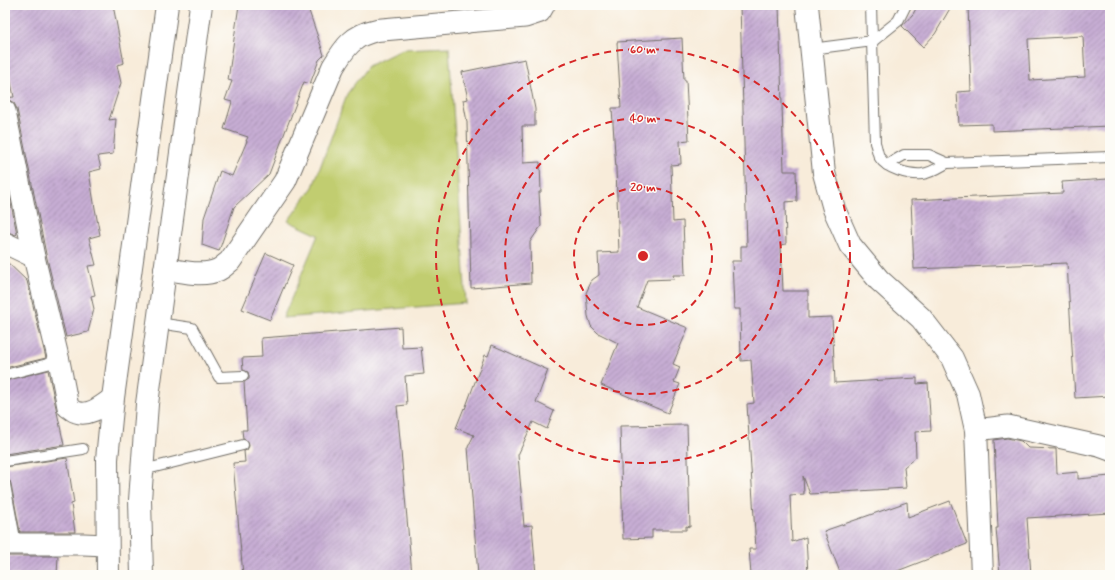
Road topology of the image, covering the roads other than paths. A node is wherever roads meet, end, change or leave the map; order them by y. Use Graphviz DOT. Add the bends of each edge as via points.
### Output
graph roads {
  1 [pos="167,5"];
  2 [pos="201,5"];
  3 [pos="544,5"];
  4 [pos="807,5"];
  5 [pos="871,5"];
  6 [pos="906,5"];
  7 [pos="466,22"];
  8 [pos="873,41"];
  9 [pos="812,49"];
  10 [pos="5,111"];
  11 [pos="1110,157"];
  12 [pos="948,163"];
  13 [pos="887,165"];
  14 [pos="5,243"];
  15 [pos="34,257"];
  16 [pos="165,269"];
  17 [pos="158,323"];
  18 [pos="59,361"];
  19 [pos="5,375"];
  20 [pos="243,376"];
  21 [pos="113,398"];
  22 [pos="976,430"];
  23 [pos="243,445"];
  24 [pos="83,449"];
  25 [pos="1110,450"];
  26 [pos="5,461"];
  27 [pos="143,470"];
  28 [pos="5,485"];
  29 [pos="10,544"];
  30 [pos="107,545"];
  31 [pos="108,575"];
  32 [pos="142,575"];
  33 [pos="982,575"];
  1 -- 21 [label="street"];
  2 -- 16 [label="street"];
  3 -- 7 [label="street" via="540,12 525,17"];
  4 -- 9 [label="street"];
  5 -- 8 [label="lane"];
  6 -- 8 [label="lane" via="898,21"];
  7 -- 16 [label="street" via="377,30 356,37 341,53 333,67 285,181 230,261 223,268 210,272"];
  8 -- 9 [label="lane"];
  8 -- 13 [label="lane" via="875,143 880,157"];
  9 -- 22 [label="street" via="824,173 834,209 850,245 879,280 921,318 952,358 968,394"];
  10 -- 15 [label="street"];
  11 -- 12 [label="lane"];
  12 -- 13 [label="lane" via="922,174 905,172"];
  12 -- 13 [label="lane" via="929,155 904,155"];
  14 -- 15 [label="street"];
  15 -- 18 [label="street"];
  16 -- 17 [label="street"];
  17 -- 20 [label="lane" via="192,328 219,377"];
  17 -- 27 [label="street" via="147,404"];
  18 -- 19 [label="lane"];
  18 -- 21 [label="street" via="68,406 76,412 96,410"];
  21 -- 30 [label="street" via="107,459"];
  22 -- 25 [label="street" via="1008,426"];
  22 -- 33 [label="street"];
  23 -- 27 [label="lane"];
  24 -- 26 [label="lane"];
  27 -- 32 [label="street" via="140,500"];
  28 -- 29 [label="lane"];
  29 -- 30 [label="street"];
  30 -- 31 [label="street"];
}
